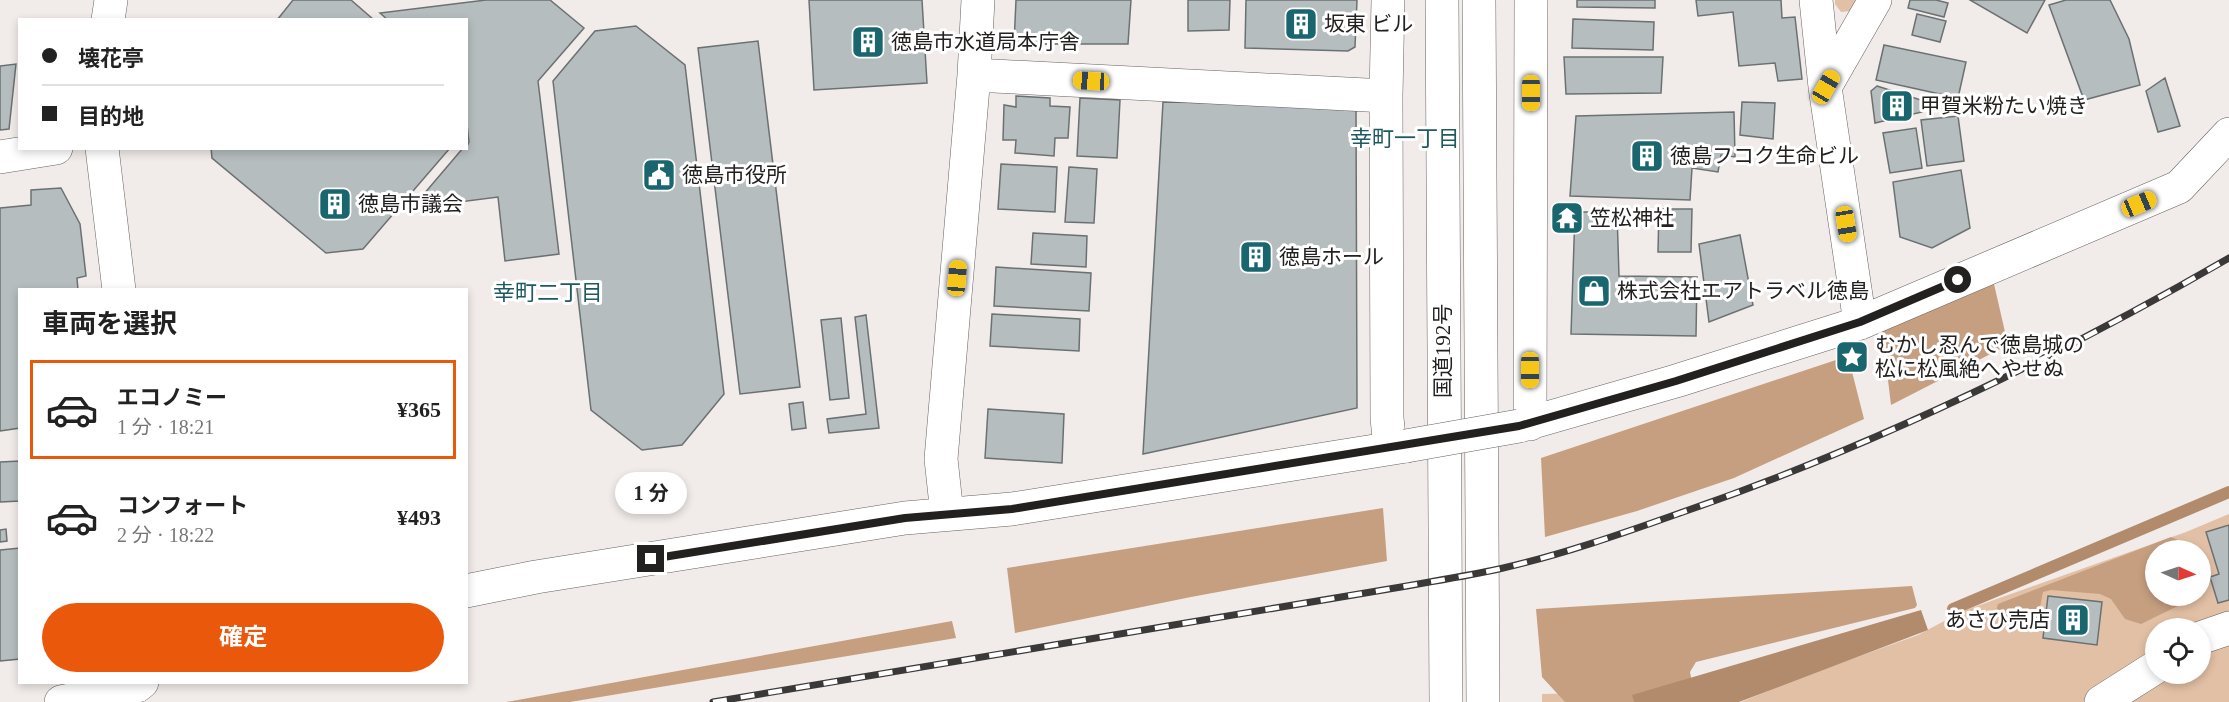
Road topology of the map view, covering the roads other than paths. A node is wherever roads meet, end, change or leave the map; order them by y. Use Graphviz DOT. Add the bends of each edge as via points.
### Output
graph roads {
  1 [pos="111,0"];
  2 [pos="978,0"];
  3 [pos="1388,0"];
  4 [pos="1442,0"];
  5 [pos="1479,0"];
  6 [pos="1531,0"];
  7 [pos="1816,0"];
  8 [pos="1875,0"];
  9 [pos="108,18"];
  10 [pos="974,75"];
  11 [pos="1826,87"];
  12 [pos="1386,96"];
  13 [pos="2229,134"];
  14 [pos="44,150"];
  15 [pos="102,150"];
  16 [pos="0,157"];
  17 [pos="119,288"];
  18 [pos="1860,322"];
  19 [pos="1525,425"];
  20 [pos="1398,447"];
  21 [pos="947,514"];
  22 [pos="468,591"];
  23 [pos="2229,628"];
  24 [pos="2211,634"];
  25 [pos="2145,674"];
  26 [pos="140,684"];
  27 [pos="61,702"];
  28 [pos="1446,702"];
  29 [pos="1483,702"];
  30 [pos="2101,702"];
  1 -- 9 [label="main road"];
  2 -- 10 [label="main road"];
  3 -- 12 [label="main road"];
  4 -- 28 [label="main road, 国道192号"];
  5 -- 29 [label="main road, 国道192号"];
  6 -- 19 [label="main road"];
  7 -- 11 [label="main road"];
  8 -- 11 [label="main road"];
  10 -- 12 [label="main road"];
  10 -- 21 [label="main road" via="941,459"];
  11 -- 18 [label="main road"];
  12 -- 20 [label="main road" via="1387,418"];
  13 -- 18 [label="main road" via="2179,187"];
  14 -- 16 [label="main road"];
  15 -- 17 [label="main road"];
  18 -- 19 [label="main road"];
  19 -- 20 [label="main road, bridge"];
  20 -- 21 [label="main road" via="1012,509"];
  21 -- 22 [label="main road"];
  23 -- 24 [label="main road"];
  25 -- 30 [label="main road"];
  26 -- 27 [label="main road"];
}
